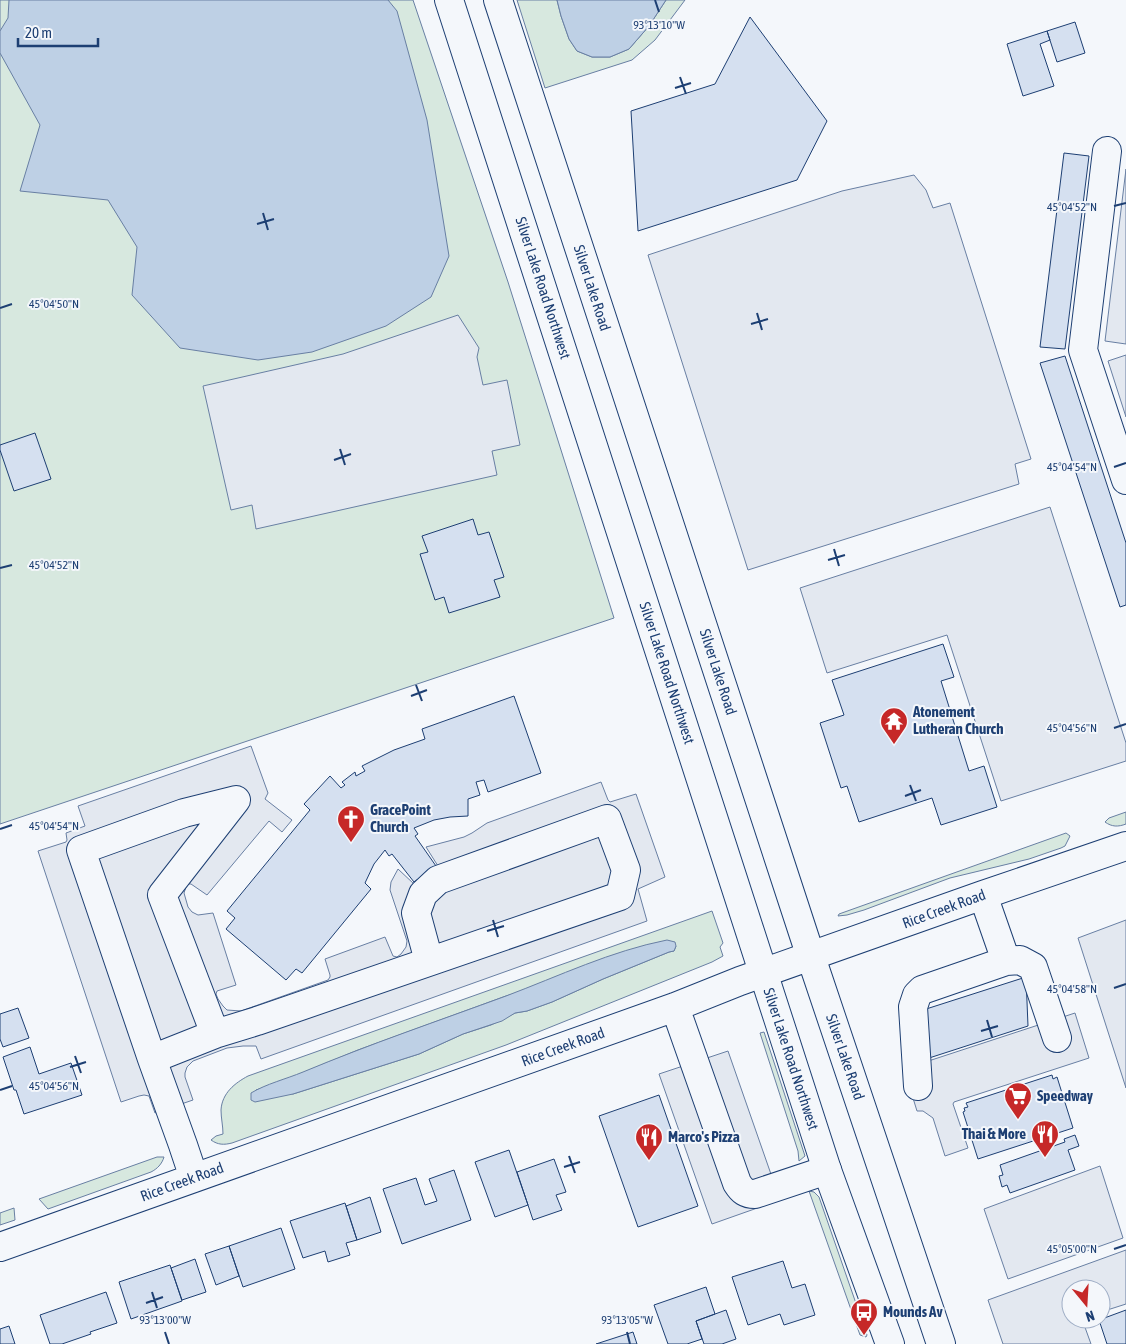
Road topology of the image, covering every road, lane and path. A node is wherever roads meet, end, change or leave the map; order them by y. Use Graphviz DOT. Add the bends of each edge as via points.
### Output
graph roads {
  1 [pos="449,0"];
  2 [pos="498,0"];
  3 [pos="1107,151"];
  4 [pos="1126,480"];
  5 [pos="1126,846"];
  6 [pos="983,895"];
  7 [pos="811,957"];
  8 [pos="429,961"];
  9 [pos="1006,961"];
  10 [pos="763,974"];
  11 [pos="675,1007"];
  12 [pos="214,1034"];
  13 [pos="1057,1038"];
  14 [pos="152,1059"];
  15 [pos="918,1086"];
  16 [pos="827,1170"];
  17 [pos="194,1178"];
  18 [pos="0,1247"];
  19 [pos="890,1344"];
  20 [pos="941,1344"];
  1 -- 10 [label="main road, Silver Lake Road Northwest"];
  2 -- 7 [label="main road, Silver Lake Road"];
  3 -- 4 [label="main road" via="1082,350"];
  5 -- 6 [label="main road, Rice Creek Road"];
  6 -- 7 [label="main road, Rice Creek Road"];
  6 -- 9 [label="main road"];
  7 -- 10 [label="main road, Rice Creek Road"];
  7 -- 20 [label="main road, Silver Lake Road"];
  8 -- 8 [label="main road" via="620,896 626,870 607,819 438,880 423,894 416,914"];
  8 -- 12 [label="main road"];
  9 -- 13 [label="main road" via="1020,960 1033,967"];
  9 -- 15 [label="main road" via="922,990 917,995 913,1007"];
  10 -- 11 [label="main road, Rice Creek Road"];
  10 -- 16 [label="main road, Silver Lake Road Northwest"];
  11 -- 16 [label="main road" via="736,1183 742,1190 755,1194"];
  11 -- 17 [label="main road, Rice Creek Road"];
  12 -- 14 [label="main road"];
  12 -- 14 [label="main road" via="162,895 236,800 184,813 81,850"];
  14 -- 17 [label="main road"];
  16 -- 19 [label="main road, Silver Lake Road Northwest"];
  17 -- 18 [label="main road, Rice Creek Road"];
}
